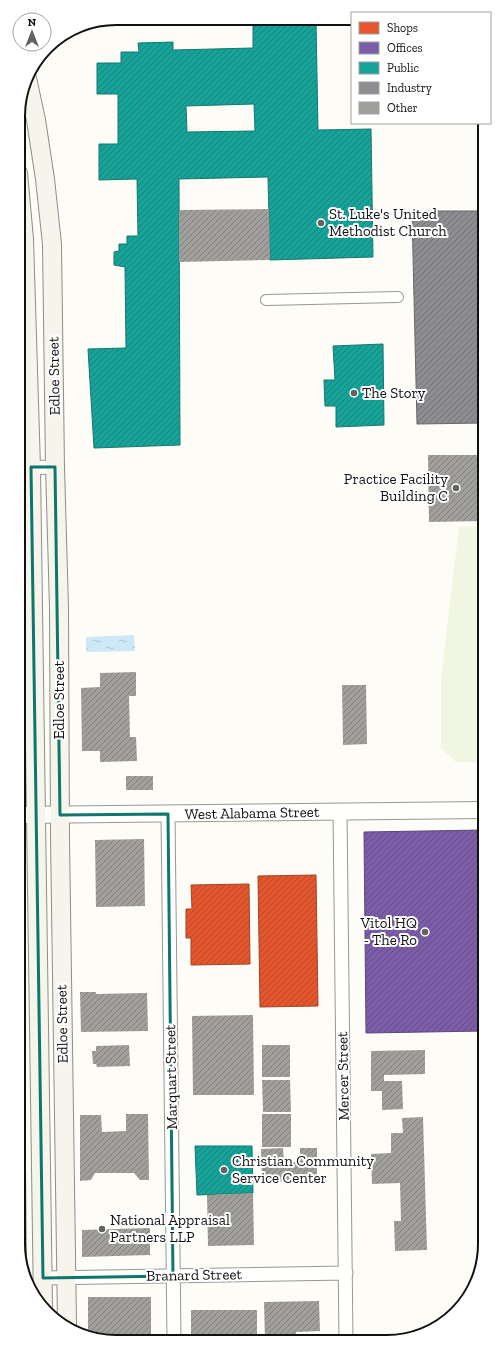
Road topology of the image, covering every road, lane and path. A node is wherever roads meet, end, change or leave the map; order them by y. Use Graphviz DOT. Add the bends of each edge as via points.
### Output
graph roads {
  1 [pos="29,90"];
  2 [pos="25,268"];
  3 [pos="26,297"];
  4 [pos="53,297"];
  5 [pos="398,297"];
  6 [pos="266,300"];
  7 [pos="55,467"];
  8 [pos="25,468"];
  9 [pos="59,608"];
  10 [pos="33,609"];
  11 [pos="478,810"];
  12 [pos="340,812"];
  13 [pos="168,814"];
  14 [pos="28,815"];
  15 [pos="60,815"];
  16 [pos="39,1041"];
  17 [pos="63,1041"];
  18 [pos="346,1273"];
  19 [pos="173,1276"];
  20 [pos="43,1278"];
  21 [pos="66,1278"];
  22 [pos="44,1300"];
  23 [pos="66,1321"];
  24 [pos="174,1335"];
  25 [pos="346,1335"];
  1 -- 4 [label="main road, Edloe Street" via="45,179 52,244"];
  2 -- 3 [label="main road, Edloe Street"];
  3 -- 4 [label="main road"];
  3 -- 8 [label="main road, Edloe Street"];
  4 -- 7 [label="main road, Edloe Street"];
  5 -- 6 [label="street"];
  7 -- 8 [label="street"];
  7 -- 9 [label="main road, Edloe Street"];
  8 -- 10 [label="main road, Edloe Street"];
  9 -- 10 [label="main road"];
  9 -- 15 [label="main road, Edloe Street"];
  10 -- 14 [label="main road, Edloe Street"];
  11 -- 12 [label="street, West Alabama Street"];
  12 -- 13 [label="street, West Alabama Street"];
  12 -- 18 [label="street, Mercer Street"];
  13 -- 15 [label="street, West Alabama Street"];
  13 -- 19 [label="street, Marquart Street"];
  14 -- 15 [label="street, West Alabama Street"];
  14 -- 16 [label="main road, Edloe Street"];
  15 -- 17 [label="main road, Edloe Street"];
  16 -- 17 [label="main road"];
  16 -- 20 [label="main road, Edloe Street"];
  17 -- 21 [label="main road, Edloe Street"];
  18 -- 19 [label="street, Branard Street"];
  18 -- 25 [label="street, Mercer Street"];
  19 -- 21 [label="street, Branard Street"];
  19 -- 24 [label="street, Marquart Street"];
  20 -- 21 [label="street, Branard Street"];
  20 -- 22 [label="main road, Edloe Street"];
  21 -- 23 [label="main road, Edloe Street"];
}
